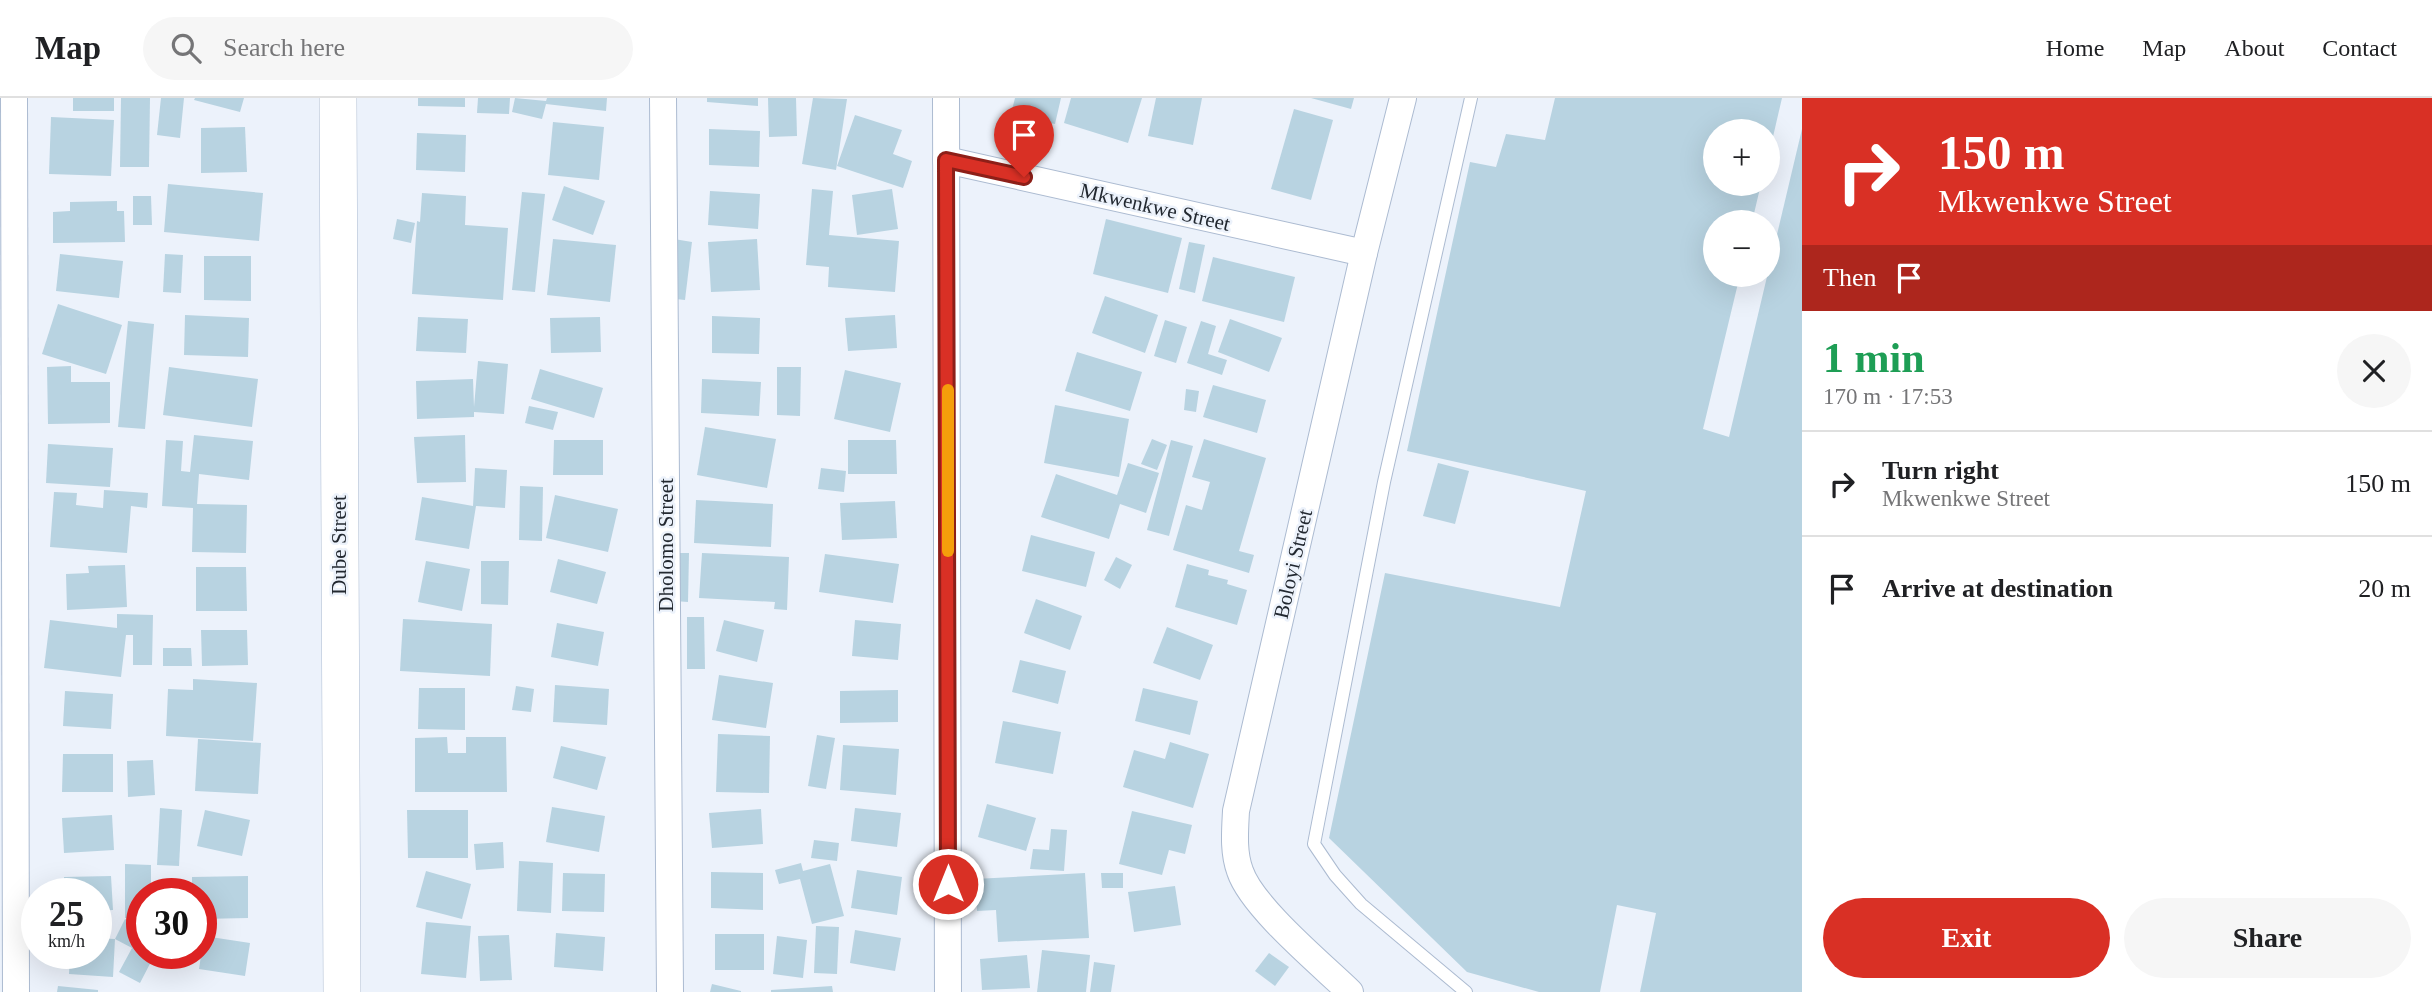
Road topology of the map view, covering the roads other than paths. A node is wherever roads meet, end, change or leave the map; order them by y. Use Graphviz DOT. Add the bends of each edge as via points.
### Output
graph roads {
  1 [pos="14,98"];
  2 [pos="338,98"];
  3 [pos="663,98"];
  4 [pos="946,98"];
  5 [pos="1403,98"];
  6 [pos="1471,98"];
  7 [pos="946,160"];
  8 [pos="7,251"];
  9 [pos="1364,253"];
  10 [pos="8,547"];
  11 [pos="7,833"];
  12 [pos="16,992"];
  13 [pos="342,992"];
  14 [pos="670,992"];
  15 [pos="948,992"];
  16 [pos="1350,992"];
  17 [pos="1466,992"];
  1 -- 8 [label="street"];
  2 -- 13 [label="street, Dube Street"];
  3 -- 14 [label="street, Dholomo Street"];
  4 -- 7 [label="street"];
  5 -- 9 [label="street, Boloyi Street"];
  6 -- 17 [label="lane" via="1384,482 1314,844 1362,904"];
  7 -- 9 [label="street, Mkwenkwe Street"];
  7 -- 15 [label="street"];
  8 -- 10 [label="street"];
  9 -- 16 [label="street, Boloyi Street" via="1236,811 1235,849 1251,894"];
  10 -- 11 [label="street"];
  11 -- 12 [label="street"];
}
